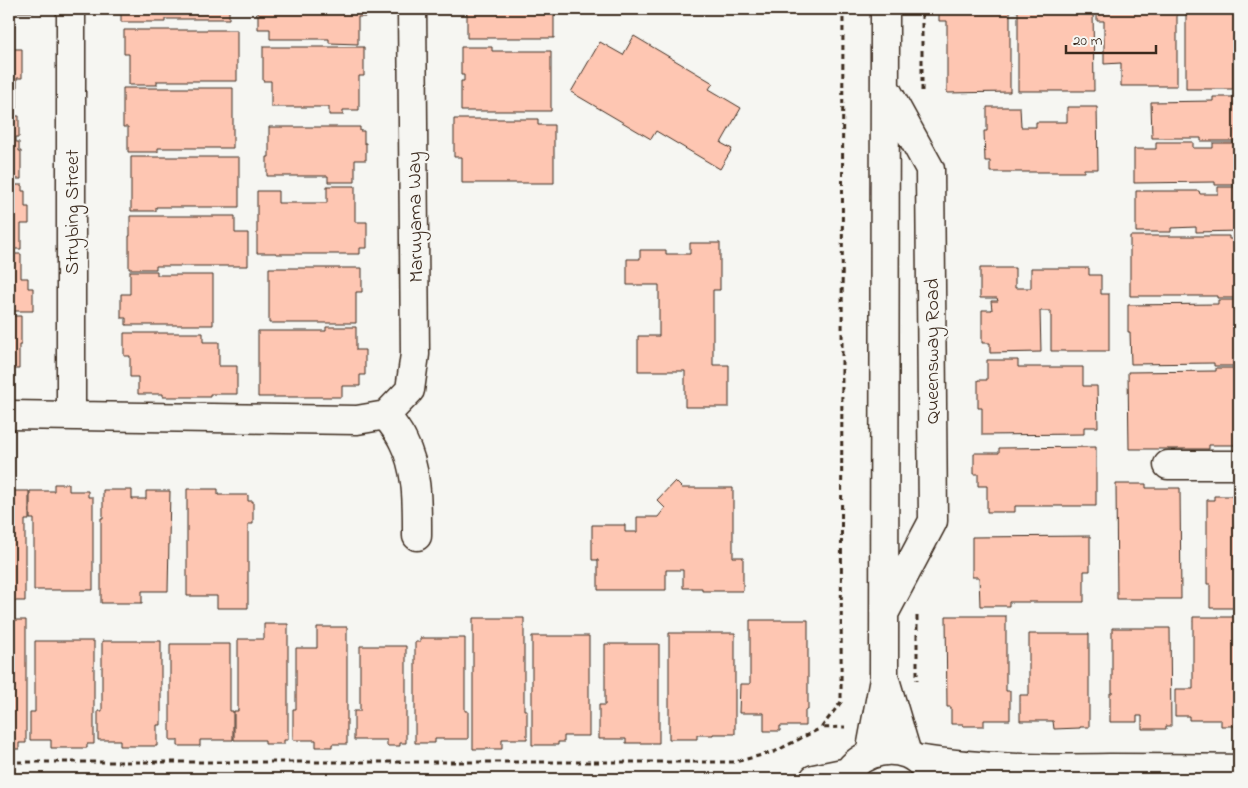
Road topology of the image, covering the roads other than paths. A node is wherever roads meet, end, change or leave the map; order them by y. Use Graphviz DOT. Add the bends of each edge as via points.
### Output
graph roads {
  1 [pos="71,9"];
  2 [pos="412,9"];
  3 [pos="885,9"];
  4 [pos="885,87"];
  5 [pos="9,415"];
  6 [pos="71,415"];
  7 [pos="386,415"];
  8 [pos="1168,465"];
  9 [pos="1239,465"];
  10 [pos="417,536"];
  11 [pos="884,614"];
  12 [pos="884,679"];
  13 [pos="870,754"];
  14 [pos="918,764"];
  15 [pos="1239,769"];
  16 [pos="846,776"];
  17 [pos="814,779"];
  1 -- 6 [label="street, Strybing Street"];
  2 -- 7 [label="street, Maruyama Way" via="415,354 410,390"];
  3 -- 4 [label="street, Queensway Road"];
  4 -- 11 [label="street, Queensway Road"];
  4 -- 11 [label="street, Queensway Road" via="930,169 933,521"];
  5 -- 6 [label="street"];
  6 -- 7 [label="street" via="357,420"];
  7 -- 10 [label="street" via="403,441 413,467"];
  8 -- 9 [label="street"];
  11 -- 12 [label="street, Queensway Road"];
  12 -- 13 [label="street, Queensway Road"];
  12 -- 14 [label="street, Queensway Road"];
  13 -- 14 [label="street" via="889,751"];
  13 -- 16 [label="street" via="858,761"];
  14 -- 15 [label="street" via="1032,769"];
  16 -- 17 [label="street"];
}
